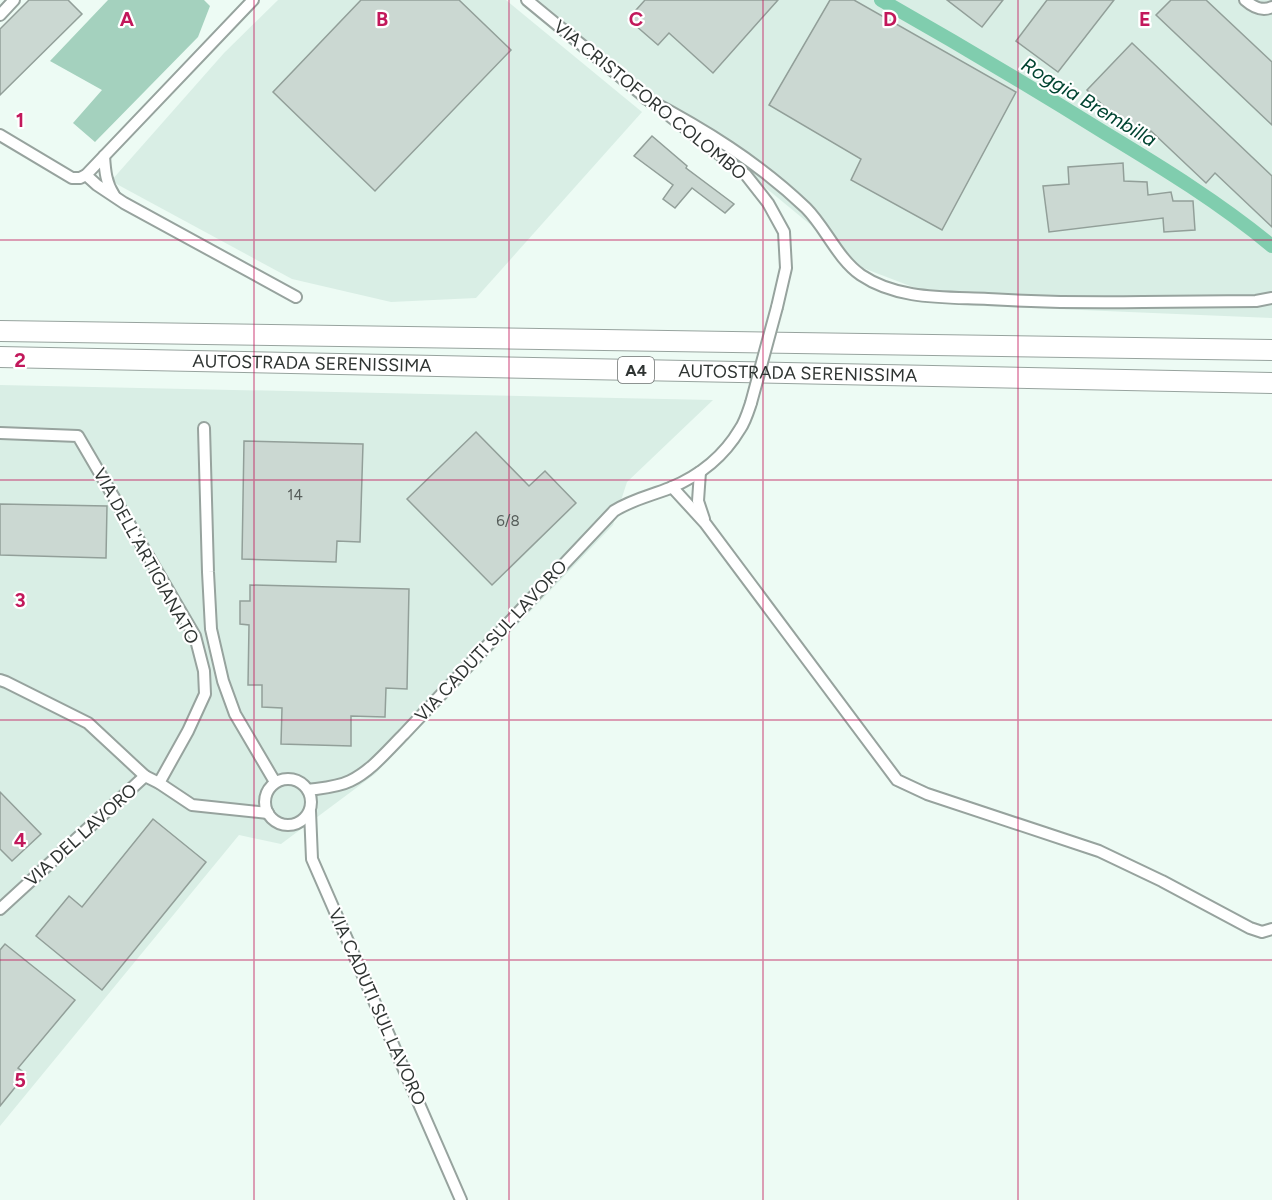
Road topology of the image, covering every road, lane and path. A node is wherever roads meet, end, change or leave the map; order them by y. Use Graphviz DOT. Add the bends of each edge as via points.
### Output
graph roads {
  1 [pos="14,0"];
  2 [pos="254,0"];
  3 [pos="526,0"];
  4 [pos="1245,0"];
  5 [pos="1272,8"];
  6 [pos="0,15"];
  7 [pos="645,98"];
  8 [pos="0,135"];
  9 [pos="104,156"];
  10 [pos="86,175"];
  11 [pos="114,196"];
  12 [pos="297,297"];
  13 [pos="1272,298"];
  14 [pos="0,331"];
  15 [pos="1272,350"];
  16 [pos="0,357"];
  17 [pos="1272,383"];
  18 [pos="751,404"];
  19 [pos="204,428"];
  20 [pos="0,433"];
  21 [pos="700,472"];
  22 [pos="672,487"];
  23 [pos="705,523"];
  24 [pos="0,680"];
  25 [pos="145,776"];
  26 [pos="274,782"];
  27 [pos="159,783"];
  28 [pos="309,790"];
  29 [pos="310,811"];
  30 [pos="268,813"];
  31 [pos="0,909"];
  32 [pos="1272,929"];
  33 [pos="461,1200"];
  1 -- 6 [label="street"];
  2 -- 9 [label="street"];
  3 -- 7 [label="street, VIA CRISTOFORO COLOMBO"];
  4 -- 5 [label="street" via="1262,10"];
  7 -- 13 [label="street" via="720,140 752,163 806,208 853,269 894,291 920,296 1050,302"];
  7 -- 18 [label="street, VIA CRISTOFORO COLOMBO, bridge" via="746,175 784,232 786,268"];
  8 -- 10 [label="street" via="72,178"];
  9 -- 10 [label="street"];
  9 -- 11 [label="street" via="108,186"];
  10 -- 11 [label="street"];
  11 -- 12 [label="street"];
  14 -- 15 [label="highway, AUTOSTRADA SERENISSIMA / A4"];
  16 -- 17 [label="highway, AUTOSTRADA SERENISSIMA / A4"];
  18 -- 21 [label="street, VIA CADUTI SUL LAVORO" via="742,428 723,453"];
  19 -- 26 [label="street" via="211,629 234,714"];
  20 -- 27 [label="street, VIA DELL'ARTIGIANATO" via="78,436 195,636 204,670 205,694"];
  21 -- 22 [label="street, VIA CADUTI SUL LAVORO"];
  21 -- 23 [label="street" via="698,501"];
  22 -- 23 [label="street"];
  22 -- 28 [label="street, VIA CADUTI SUL LAVORO" via="614,511 368,769 352,781"];
  23 -- 32 [label="street" via="897,780 927,794 1099,851 1250,928 1262,932"];
  24 -- 25 [label="street" via="88,723"];
  25 -- 27 [label="street, VIA DEL LAVORO"];
  25 -- 31 [label="street, VIA DEL LAVORO"];
  26 -- 28 [label="street" via="289,778"];
  26 -- 30 [label="street" via="266,793"];
  27 -- 30 [label="street, VIA DEL LAVORO" via="192,805"];
  28 -- 29 [label="street, VIA CADUTI SUL LAVORO"];
  29 -- 30 [label="street" via="300,822 286,825"];
  29 -- 33 [label="street, VIA CADUTI SUL LAVORO" via="312,859"];
}
